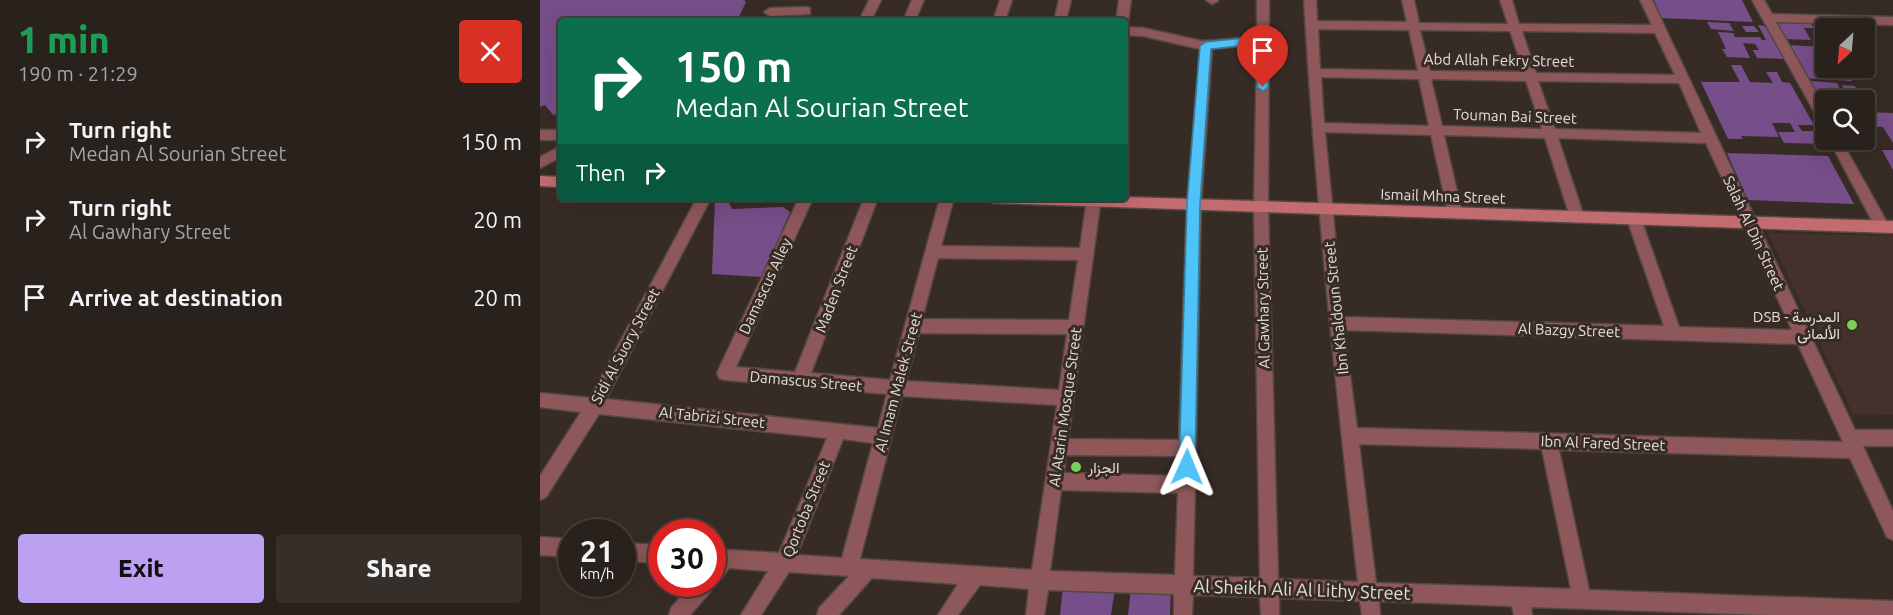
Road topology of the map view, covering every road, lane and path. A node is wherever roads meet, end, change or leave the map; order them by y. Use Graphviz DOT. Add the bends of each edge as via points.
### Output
graph roads {
  1 [pos="811,0"];
  2 [pos="874,0"];
  3 [pos="918,0"];
  4 [pos="1006,0"];
  5 [pos="1065,0"];
  6 [pos="1125,0"];
  7 [pos="1263,0"];
  8 [pos="1310,0"];
  9 [pos="1408,0"];
  10 [pos="1506,0"];
  11 [pos="1646,0"];
  12 [pos="1758,0"];
  13 [pos="769,11"];
  14 [pos="804,16"];
  15 [pos="866,18"];
  16 [pos="910,18"];
  17 [pos="1000,18"];
  18 [pos="1061,18"];
  19 [pos="1122,18"];
  20 [pos="1768,18"];
  21 [pos="1893,21"];
  22 [pos="1312,25"];
  23 [pos="1414,26"];
  24 [pos="1515,27"];
  25 [pos="1660,29"];
  26 [pos="1128,32"];
  27 [pos="1263,40"];
  28 [pos="1206,46"];
  29 [pos="1314,73"];
  30 [pos="1425,75"];
  31 [pos="1531,76"];
  32 [pos="1683,79"];
  33 [pos="1815,102"];
  34 [pos="1318,127"];
  35 [pos="1437,130"];
  36 [pos="1550,134"];
  37 [pos="540,135"];
  38 [pos="558,135"];
  39 [pos="1711,138"];
  40 [pos="1841,150"];
  41 [pos="558,153"];
  42 [pos="540,163"];
  43 [pos="540,181"];
  44 [pos="558,182"];
  45 [pos="702,201"];
  46 [pos="805,201"];
  47 [pos="870,201"];
  48 [pos="945,201"];
  49 [pos="1094,201"];
  50 [pos="1119,201"];
  51 [pos="1194,204"];
  52 [pos="1261,206"];
  53 [pos="1326,208"];
  54 [pos="1455,213"];
  55 [pos="1577,217"];
  56 [pos="1634,219"];
  57 [pos="1749,221"];
  58 [pos="1888,226"];
  59 [pos="932,252"];
  60 [pos="1086,254"];
  61 [pos="1336,323"];
  62 [pos="913,326"];
  63 [pos="1076,327"];
  64 [pos="1674,333"];
  65 [pos="1802,337"];
  66 [pos="725,374"];
  67 [pos="800,380"];
  68 [pos="896,388"];
  69 [pos="1066,398"];
  70 [pos="540,400"];
  71 [pos="595,405"];
  72 [pos="838,431"];
  73 [pos="884,436"];
  74 [pos="1350,436"];
  75 [pos="1893,438"];
  76 [pos="1549,442"];
  77 [pos="1853,444"];
  78 [pos="1059,447"];
  79 [pos="1187,448"];
  80 [pos="1056,481"];
  81 [pos="1186,485"];
  82 [pos="540,491"];
  83 [pos="1893,531"];
  84 [pos="540,546"];
  85 [pos="558,547"];
  86 [pos="726,558"];
  87 [pos="785,562"];
  88 [pos="849,566"];
  89 [pos="870,568"];
  90 [pos="975,576"];
  91 [pos="1040,580"];
  92 [pos="1184,585"];
  93 [pos="1269,588"];
  94 [pos="1369,592"];
  95 [pos="693,597"];
  96 [pos="1582,599"];
  97 [pos="1521,606"];
  98 [pos="1639,608"];
  99 [pos="1893,610"];
  100 [pos="678,615"];
  101 [pos="750,615"];
  102 [pos="826,615"];
  103 [pos="947,615"];
  104 [pos="1035,615"];
  105 [pos="1183,615"];
  106 [pos="1270,615"];
  107 [pos="1371,615"];
  1 -- 14 [label="street"];
  2 -- 15 [label="street"];
  3 -- 16 [label="street"];
  4 -- 17 [label="street"];
  5 -- 18 [label="street"];
  6 -- 19 [label="street"];
  7 -- 27 [label="street, Al Gawhary Street"];
  8 -- 22 [label="street, Ibn Khaldoun Street"];
  9 -- 23 [label="street"];
  10 -- 24 [label="street"];
  11 -- 25 [label="street, Salah Al Din Street"];
  12 -- 20 [label="street"];
  13 -- 14 [label="street"];
  20 -- 21 [label="street"];
  20 -- 33 [label="street"];
  22 -- 23 [label="street"];
  22 -- 29 [label="street, Ibn Khaldoun Street"];
  23 -- 24 [label="street"];
  23 -- 30 [label="street"];
  24 -- 25 [label="street"];
  24 -- 31 [label="street"];
  25 -- 32 [label="street, Salah Al Din Street"];
  26 -- 28 [label="street" via="1153,33"];
  27 -- 28 [label="street"];
  27 -- 52 [label="street, Al Gawhary Street"];
  28 -- 51 [label="street"];
  29 -- 30 [label="street, Abd Allah Fekry Street"];
  29 -- 34 [label="street, Ibn Khaldoun Street"];
  30 -- 31 [label="street, Abd Allah Fekry Street"];
  30 -- 35 [label="street"];
  31 -- 32 [label="street, Abd Allah Fekry Street"];
  31 -- 36 [label="street"];
  32 -- 39 [label="street, Salah Al Din Street"];
  34 -- 35 [label="street, Touman Bai Street"];
  34 -- 53 [label="street, Ibn Khaldoun Street"];
  35 -- 36 [label="street, Touman Bai Street"];
  35 -- 54 [label="street"];
  36 -- 39 [label="street, Touman Bai Street"];
  36 -- 55 [label="street"];
  37 -- 38 [label="street"];
  39 -- 57 [label="street, Salah Al Din Street"];
  40 -- 58 [label="street"];
  41 -- 42 [label="street"];
  43 -- 44 [label="main road"];
  45 -- 71 [label="street, Sidi Al Suory Street"];
  46 -- 66 [label="street, Damascus Alley"];
  47 -- 67 [label="street, Maden Street"];
  48 -- 59 [label="street, Al Imam Malek Street"];
  49 -- 60 [label="street, Al Atarin Mosque Street"];
  50 -- 51 [label="main road, Ismail Mhna Street"];
  51 -- 52 [label="main road, Ismail Mhna Street"];
  51 -- 79 [label="street"];
  52 -- 53 [label="main road, Ismail Mhna Street"];
  52 -- 93 [label="street, Al Gawhary Street"];
  53 -- 54 [label="main road, Ismail Mhna Street"];
  53 -- 61 [label="street, Ibn Khaldoun Street"];
  54 -- 55 [label="main road, Ismail Mhna Street"];
  55 -- 56 [label="main road, Ismail Mhna Street"];
  56 -- 57 [label="main road, Ismail Mhna Street"];
  56 -- 64 [label="street"];
  57 -- 58 [label="main road, Ismail Mhna Street"];
  57 -- 65 [label="street, Salah Al Din Street"];
  59 -- 60 [label="street"];
  59 -- 62 [label="street, Al Imam Malek Street"];
  60 -- 63 [label="street, Al Atarin Mosque Street"];
  61 -- 64 [label="street, Al Bazgy Street"];
  61 -- 74 [label="street, Ibn Khaldoun Street"];
  62 -- 63 [label="street"];
  62 -- 68 [label="street, Al Imam Malek Street"];
  63 -- 69 [label="street, Al Atarin Mosque Street"];
  64 -- 65 [label="street, Al Bazgy Street"];
  65 -- 77 [label="street, Salah Al Din Street"];
  66 -- 67 [label="street, Damascus Street"];
  67 -- 68 [label="street, Damascus Street"];
  68 -- 69 [label="street, Damascus Street"];
  68 -- 73 [label="street, Al Imam Malek Street"];
  69 -- 78 [label="street, Al Atarin Mosque Street"];
  70 -- 71 [label="street, Al Tabrizi Street"];
  71 -- 72 [label="street, Al Tabrizi Street"];
  71 -- 82 [label="street, Sidi Al Suory Street"];
  72 -- 73 [label="street, Al Tabrizi Street"];
  72 -- 87 [label="street, Qortoba Street"];
  73 -- 88 [label="street, Al Imam Malek Street"];
  74 -- 76 [label="street, Ibn Al Fared Street"];
  74 -- 94 [label="street, Ibn Khaldoun Street"];
  75 -- 77 [label="street, Ibn Al Fared Street"];
  76 -- 77 [label="street, Ibn Al Fared Street"];
  76 -- 96 [label="street"];
  77 -- 83 [label="street, Salah Al Din Street"];
  78 -- 79 [label="street"];
  78 -- 80 [label="street, Al Atarin Mosque Street"];
  79 -- 81 [label="street"];
  80 -- 81 [label="street"];
  80 -- 91 [label="street, Al Atarin Mosque Street"];
  81 -- 92 [label="street"];
  84 -- 85 [label="street"];
  86 -- 87 [label="street, Al Sheikh Ali Al Lithy Street"];
  87 -- 88 [label="street, Al Sheikh Ali Al Lithy Street"];
  87 -- 101 [label="street, Qortoba Street"];
  88 -- 89 [label="street, Al Sheikh Ali Al Lithy Street"];
  89 -- 90 [label="street, Al Sheikh Ali Al Lithy Street"];
  89 -- 102 [label="street"];
  90 -- 91 [label="street, Al Sheikh Ali Al Lithy Street"];
  90 -- 103 [label="street"];
  91 -- 92 [label="street, Al Sheikh Ali Al Lithy Street"];
  91 -- 104 [label="street, Al Atarin Mosque Street"];
  92 -- 93 [label="street, Al Sheikh Ali Al Lithy Street"];
  92 -- 105 [label="street"];
  93 -- 94 [label="street, Al Sheikh Ali Al Lithy Street"];
  93 -- 106 [label="street, Al Gawhary Street"];
  94 -- 97 [label="street, Al Sheikh Ali Al Lithy Street"];
  94 -- 107 [label="street, Ibn Khaldoun Street"];
  95 -- 100 [label="street"];
  96 -- 97 [label="street, Al Sheikh Ali Al Lithy Street"];
  96 -- 98 [label="street, Al Sheikh Ali Al Lithy Street"];
  98 -- 99 [label="street, Al Sheikh Ali Al Lithy Street"];
}
